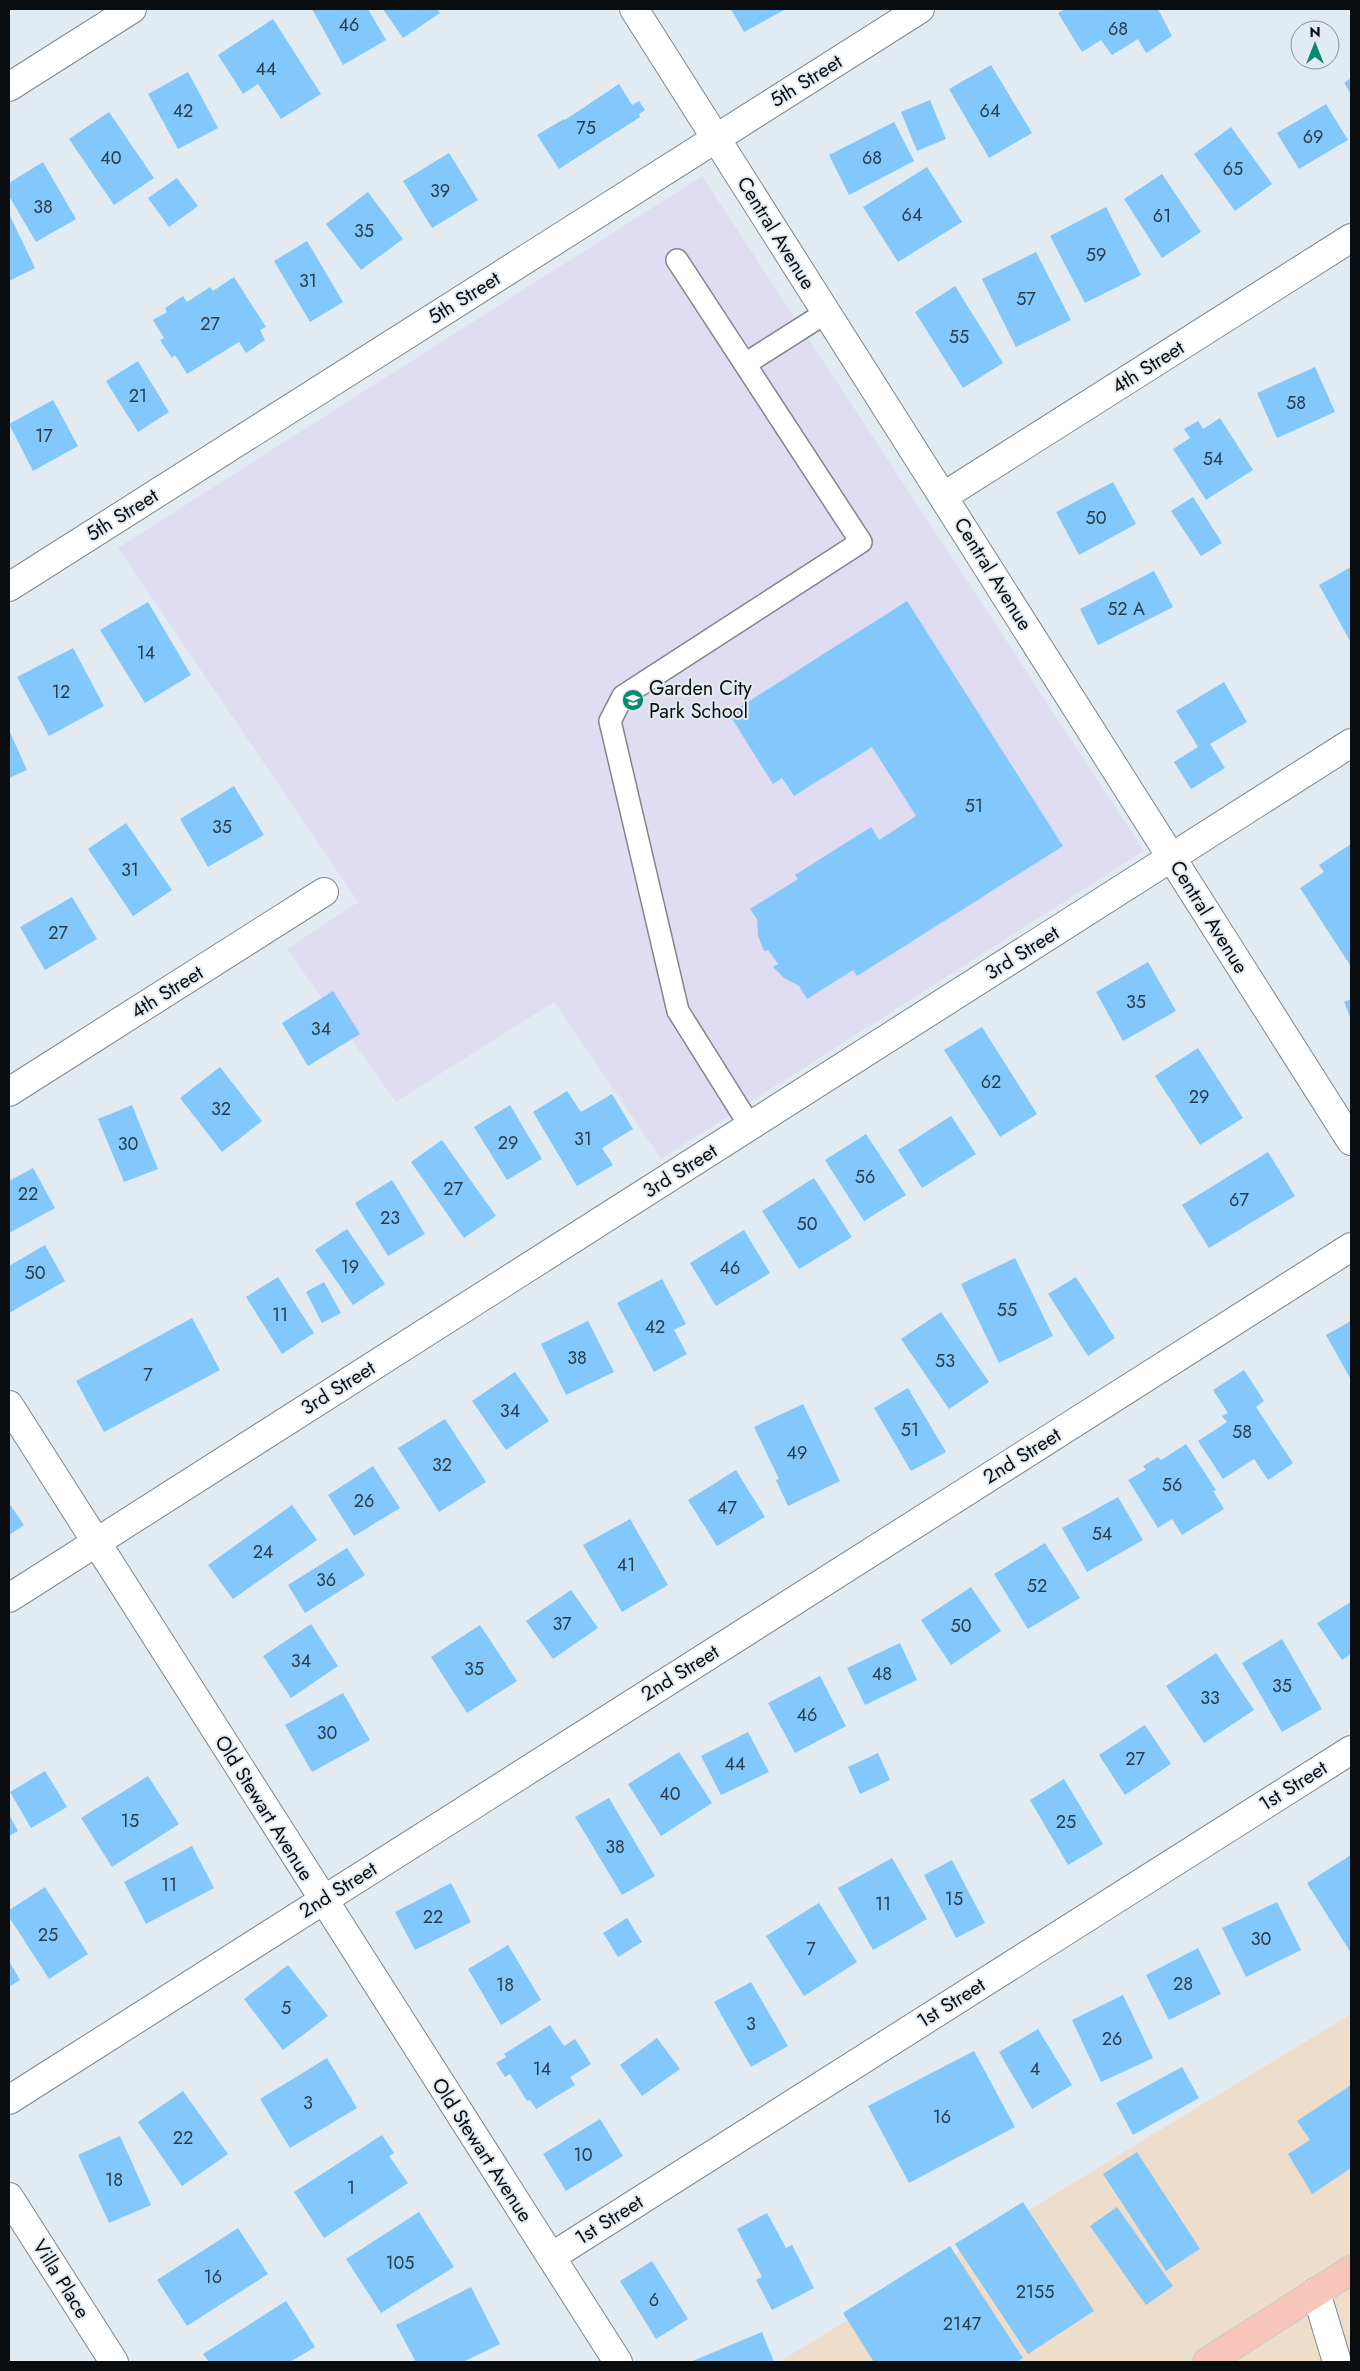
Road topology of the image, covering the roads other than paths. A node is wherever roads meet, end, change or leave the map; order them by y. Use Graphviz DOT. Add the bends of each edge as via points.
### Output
graph roads {
  1 [pos="132,9"];
  2 [pos="634,9"];
  3 [pos="920,9"];
  4 [pos="9,87"];
  5 [pos="716,138"];
  6 [pos="1351,238"];
  7 [pos="677,260"];
  8 [pos="826,312"];
  9 [pos="744,364"];
  10 [pos="944,496"];
  11 [pos="9,587"];
  12 [pos="1351,743"];
  13 [pos="1172,858"];
  14 [pos="324,892"];
  15 [pos="9,1092"];
  16 [pos="750,1126"];
  17 [pos="1351,1141"];
  18 [pos="1351,1246"];
  19 [pos="9,1405"];
  20 [pos="96,1543"];
  21 [pos="9,1598"];
  22 [pos="1351,1750"];
  23 [pos="323,1900"];
  24 [pos="9,2100"];
  25 [pos="9,2197"];
  26 [pos="551,2257"];
  27 [pos="1351,2270"];
  28 [pos="1316,2292"];
  29 [pos="114,2362"];
  30 [pos="618,2362"];
  31 [pos="1207,2362"];
  32 [pos="1337,2362"];
  1 -- 4 [label="street"];
  2 -- 5 [label="street, Central Avenue"];
  3 -- 5 [label="street, 5th Street"];
  5 -- 8 [label="street, Central Avenue"];
  5 -- 11 [label="street, 5th Street"];
  6 -- 10 [label="street, 4th Street"];
  7 -- 9 [label="lane"];
  8 -- 9 [label="lane"];
  8 -- 10 [label="street, Central Avenue"];
  9 -- 16 [label="lane" via="861,542 622,696 610,721 678,1010"];
  10 -- 13 [label="street, Central Avenue"];
  12 -- 13 [label="street, 3rd Street"];
  13 -- 16 [label="street, 3rd Street"];
  13 -- 17 [label="street, Central Avenue"];
  14 -- 15 [label="street, 4th Street"];
  16 -- 20 [label="street, 3rd Street"];
  18 -- 23 [label="street, 2nd Street"];
  19 -- 20 [label="street, Old Stewart Avenue"];
  20 -- 21 [label="street, 3rd Street"];
  20 -- 23 [label="street, Old Stewart Avenue"];
  22 -- 26 [label="street, 1st Street"];
  23 -- 24 [label="street, 2nd Street"];
  23 -- 26 [label="street, Old Stewart Avenue"];
  25 -- 29 [label="street, Villa Place"];
  26 -- 30 [label="street, Old Stewart Avenue"];
  27 -- 28 [label="main road"];
  28 -- 31 [label="main road"];
  28 -- 32 [label="street"];
}
